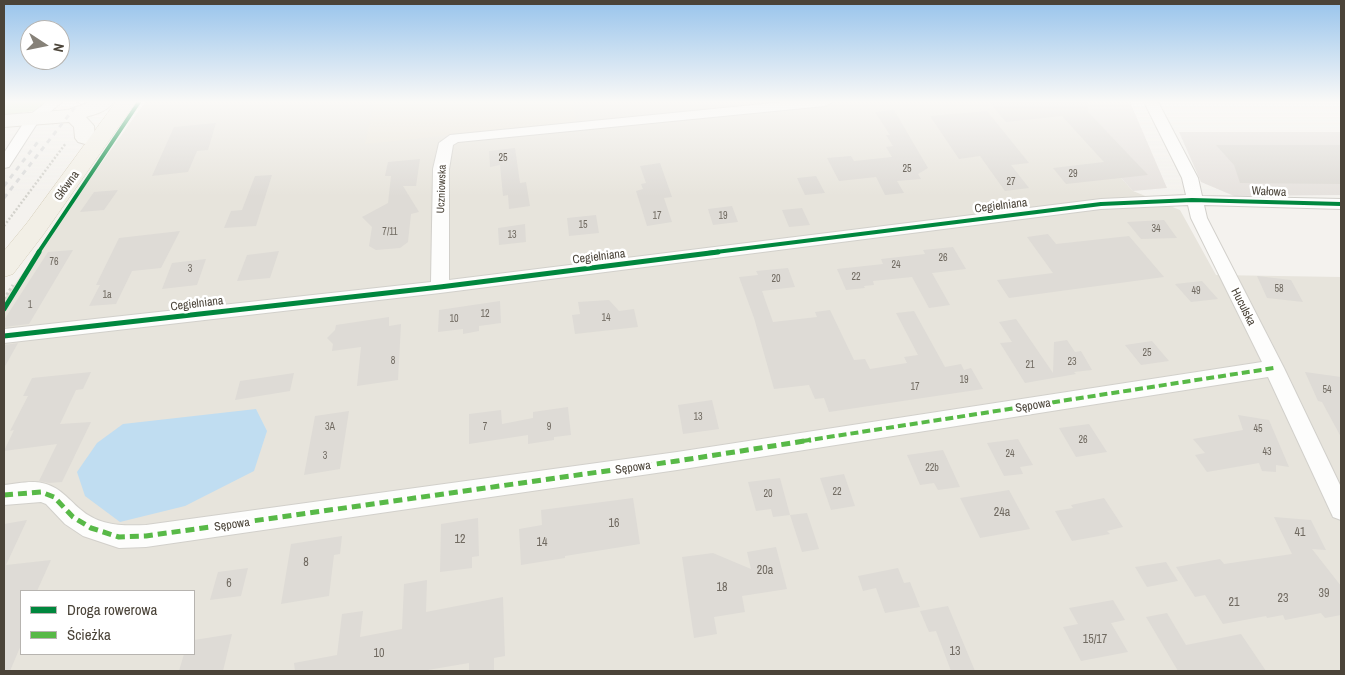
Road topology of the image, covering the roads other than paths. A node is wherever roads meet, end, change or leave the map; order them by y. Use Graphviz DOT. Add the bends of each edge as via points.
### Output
graph roads {
  1 [pos="24,134"];
  2 [pos="79,134"];
  3 [pos="81,134"];
  4 [pos="104,134"];
  5 [pos="502,134"];
  6 [pos="1167,134"];
  7 [pos="76,139"];
  8 [pos="4,164"];
  9 [pos="1196,199"];
  10 [pos="1341,204"];
  11 [pos="4,252"];
  12 [pos="15,277"];
  13 [pos="440,286"];
  14 [pos="4,336"];
  15 [pos="1274,368"];
  16 [pos="4,495"];
  17 [pos="1341,510"];
  1 -- 8 [label="street"];
  2 -- 7 [label="street"];
  3 -- 7 [label="main road, Główna"];
  4 -- 12 [label="main road, Główna" via="41,221"];
  5 -- 13 [label="street, Uczniowska" via="456,138 446,143 441,169"];
  6 -- 9 [label="street, Huculska" via="1190,178"];
  7 -- 11 [label="main road, Główna"];
  9 -- 10 [label="street, Wałowa"];
  9 -- 13 [label="street, Cegielniana" via="1101,204"];
  9 -- 15 [label="street, Huculska" via="1199,218"];
  13 -- 14 [label="street, Cegielniana"];
  15 -- 16 [label="street, Sępowa" via="677,462 146,536 119,537 91,528 54,497 40,492"];
  15 -- 17 [label="street, Huculska"];
}
